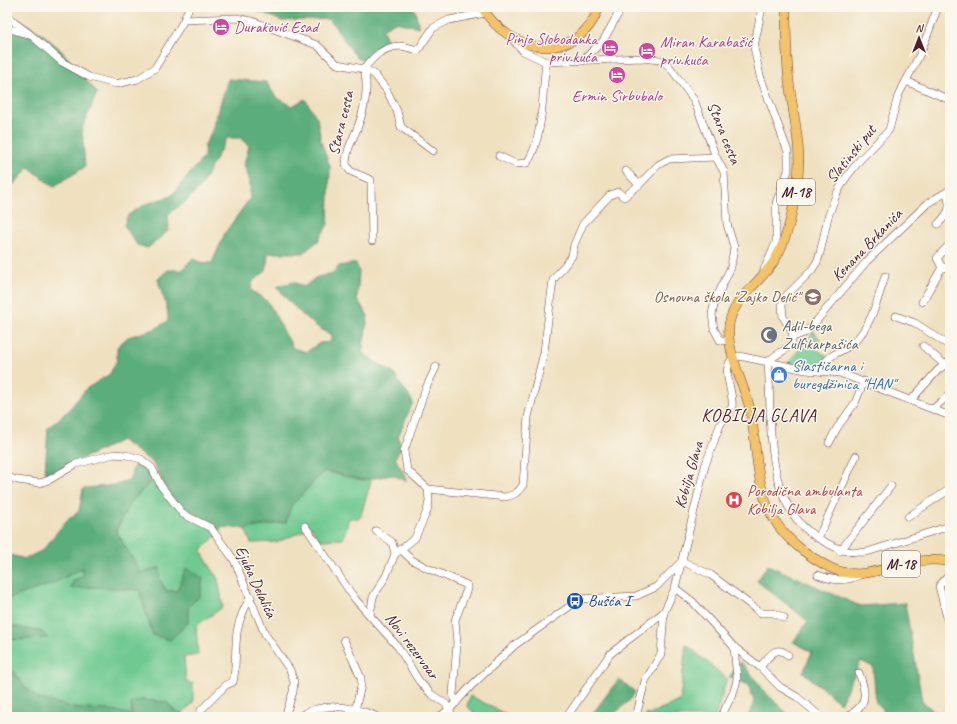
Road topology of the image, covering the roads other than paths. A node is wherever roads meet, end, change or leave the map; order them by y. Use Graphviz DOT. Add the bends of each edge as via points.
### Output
graph roads {
  1 [pos="189,7"];
  2 [pos="599,7"];
  3 [pos="622,7"];
  4 [pos="762,7"];
  5 [pos="786,7"];
  6 [pos="938,7"];
  7 [pos="484,10"];
  8 [pos="7,17"];
  9 [pos="184,20"];
  10 [pos="7,28"];
  11 [pos="32,36"];
  12 [pos="512,39"];
  13 [pos="582,61"];
  14 [pos="546,62"];
  15 [pos="364,68"];
  16 [pos="906,81"];
  17 [pos="950,100"];
  18 [pos="433,151"];
  19 [pos="499,156"];
  20 [pos="716,157"];
  21 [pos="626,171"];
  22 [pos="639,185"];
  23 [pos="949,191"];
  24 [pos="938,224"];
  25 [pos="372,241"];
  26 [pos="950,244"];
  27 [pos="942,268"];
  28 [pos="950,269"];
  29 [pos="885,276"];
  30 [pos="759,280"];
  31 [pos="922,302"];
  32 [pos="896,316"];
  33 [pos="793,337"];
  34 [pos="730,341"];
  35 [pos="923,346"];
  36 [pos="950,346"];
  37 [pos="734,357"];
  38 [pos="768,362"];
  39 [pos="947,363"];
  40 [pos="436,367"];
  41 [pos="820,371"];
  42 [pos="864,381"];
  43 [pos="950,394"];
  44 [pos="911,400"];
  45 [pos="933,408"];
  46 [pos="950,416"];
  47 [pos="830,443"];
  48 [pos="856,456"];
  49 [pos="7,478"];
  50 [pos="891,486"];
  51 [pos="428,489"];
  52 [pos="950,489"];
  53 [pos="908,517"];
  54 [pos="305,526"];
  55 [pos="950,526"];
  56 [pos="376,531"];
  57 [pos="818,538"];
  58 [pos="400,549"];
  59 [pos="840,551"];
  60 [pos="395,554"];
  61 [pos="682,561"];
  62 [pos="950,562"];
  63 [pos="857,574"];
  64 [pos="950,574"];
  65 [pos="818,575"];
  66 [pos="675,588"];
  67 [pos="251,597"];
  68 [pos="664,612"];
  69 [pos="370,615"];
  70 [pos="784,618"];
  71 [pos="950,630"];
  72 [pos="344,640"];
  73 [pos="734,647"];
  74 [pos="788,655"];
  75 [pos="760,666"];
  76 [pos="859,673"];
  77 [pos="456,703"];
  78 [pos="450,709"];
  79 [pos="201,710"];
  80 [pos="356,710"];
  81 [pos="568,715"];
  82 [pos="285,717"];
  83 [pos="298,717"];
  84 [pos="378,717"];
  85 [pos="439,717"];
  86 [pos="453,717"];
  87 [pos="636,717"];
  88 [pos="721,717"];
  89 [pos="821,717"];
  90 [pos="847,717"];
  1 -- 9 [label="street"];
  2 -- 12 [label="main road" via="594,19 583,32 559,47 533,45"];
  3 -- 13 [label="street" via="603,41"];
  4 -- 30 [label="street" via="754,47 760,76 788,152 788,171 776,203 776,243"];
  5 -- 30 [label="main road, M-18" via="787,60 799,144 799,166 784,245"];
  6 -- 16 [label="street, Slatinski put" via="920,54"];
  7 -- 12 [label="main road" via="495,26"];
  7 -- 15 [label="street" via="433,28 418,50 398,46 382,51"];
  8 -- 11 [label="street"];
  9 -- 11 [label="street" via="155,68 138,79 116,84 88,77 62,62"];
  9 -- 15 [label="street" via="236,18 252,21 317,45 337,64"];
  10 -- 11 [label="street"];
  12 -- 14 [label="street, Stara cesta" via="524,51"];
  13 -- 14 [label="street, Stara cesta"];
  13 -- 20 [label="street, Stara cesta" via="641,58 660,60 669,66 694,100"];
  14 -- 19 [label="street" via="539,133 533,155 527,163 516,164"];
  15 -- 18 [label="street" via="374,74 386,89 397,111 401,127"];
  15 -- 25 [label="street, Stara cesta" via="365,101 362,117 348,150 346,164 350,171 371,180"];
  16 -- 17 [label="street"];
  16 -- 33 [label="street, Slatinski put" via="898,96 889,130 859,161 836,195 817,262 784,298 783,318"];
  20 -- 22 [label="street" via="669,159 658,165"];
  20 -- 34 [label="street, Stara cesta" via="724,172 727,224 734,255 712,314 714,329 720,340"];
  21 -- 22 [label="street"];
  22 -- 51 [label="street" via="624,197 618,192 610,195 587,220 574,245 572,256 554,280 544,352 528,417 523,485 520,491 505,497"];
  23 -- 24 [label="street, Kenana Brkanića" via="949,214"];
  23 -- 33 [label="street, Kenana Brkanića" via="928,203 867,262 807,332"];
  26 -- 27 [label="street" via="937,258"];
  27 -- 28 [label="street"];
  27 -- 31 [label="street"];
  29 -- 41 [label="street" via="867,326 854,342 828,358"];
  30 -- 34 [label="main road, M-18" via="744,294 734,311 728,331"];
  32 -- 36 [label="street" via="915,323"];
  33 -- 38 [label="street" via="787,349"];
  34 -- 37 [label="main road, M-18"];
  35 -- 39 [label="street"];
  37 -- 38 [label="street"];
  37 -- 61 [label="street, Kobilja Glava" via="729,362 728,369 733,405 720,425 705,466"];
  37 -- 63 [label="main road, M-18" via="750,409 757,467 769,509 787,536 800,547 831,568"];
  38 -- 41 [label="street"];
  38 -- 57 [label="street" via="773,461 777,479 795,519"];
  39 -- 44 [label="street"];
  40 -- 51 [label="street" via="425,390 404,451 408,470"];
  41 -- 42 [label="street" via="840,373"];
  42 -- 44 [label="street"];
  42 -- 47 [label="street" via="855,403 837,428"];
  43 -- 45 [label="street"];
  44 -- 45 [label="street"];
  45 -- 46 [label="street"];
  48 -- 57 [label="street"];
  49 -- 67 [label="street, Ejuba Delalića" via="40,483 76,464 114,454 141,459 152,468 183,514 211,528 234,560"];
  50 -- 59 [label="street"];
  51 -- 58 [label="street, Novi rezervoar" via="427,511 415,538"];
  52 -- 53 [label="street"];
  54 -- 69 [label="street, Novi rezervoar" via="355,599"];
  55 -- 59 [label="street" via="867,552"];
  56 -- 60 [label="street" via="392,542"];
  57 -- 59 [label="street"];
  58 -- 60 [label="street, Novi rezervoar"];
  58 -- 77 [label="street" via="409,558 427,568 467,585 455,620 457,642 453,695"];
  60 -- 69 [label="street, Novi rezervoar" via="386,576 373,597"];
  61 -- 66 [label="street, Kobilja Glava"];
  61 -- 70 [label="street" via="711,575 761,613 774,613"];
  61 -- 77 [label="street" via="656,586 636,596 580,599 515,645"];
  62 -- 63 [label="main road, M-18" via="928,559"];
  63 -- 65 [label="street" via="845,580 831,580"];
  64 -- 71 [label="street" via="939,586"];
  66 -- 68 [label="street, Kobilja Glava"];
  66 -- 73 [label="street" via="693,602"];
  67 -- 79 [label="street" via="240,621 233,682"];
  67 -- 82 [label="street, Ejuba Delalića" via="265,634 290,670 294,682"];
  68 -- 81 [label="street, Kobilja Glava" via="610,654"];
  68 -- 87 [label="street, Kobilja Glava" via="661,654 645,681"];
  69 -- 78 [label="street, Novi rezervoar" via="398,647 419,681"];
  72 -- 80 [label="street" via="361,678"];
  73 -- 75 [label="street"];
  73 -- 88 [label="street" via="736,684"];
  74 -- 75 [label="street" via="783,651 774,651"];
  75 -- 89 [label="street" via="780,687"];
  76 -- 90 [label="street" via="865,687 863,702 859,710"];
  77 -- 78 [label="street"];
  78 -- 85 [label="street"];
  78 -- 86 [label="street"];
  80 -- 83 [label="street" via="329,706 310,710"];
  80 -- 84 [label="street"];
}
